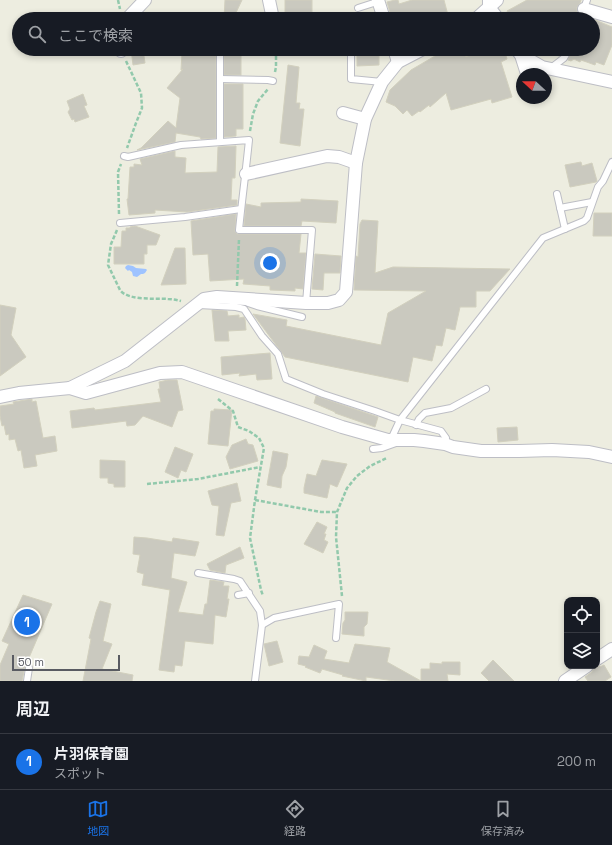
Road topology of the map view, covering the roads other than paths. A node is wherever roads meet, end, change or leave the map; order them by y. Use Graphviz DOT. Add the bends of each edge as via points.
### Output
graph roads {
  1 [pos="145,0"];
  2 [pos="269,0"];
  3 [pos="380,1"];
  4 [pos="492,2"];
  5 [pos="358,8"];
  6 [pos="584,9"];
  7 [pos="134,12"];
  8 [pos="272,12"];
  9 [pos="382,12"];
  10 [pos="483,12"];
  11 [pos="496,12"];
  12 [pos="594,12"];
  13 [pos="600,14"];
  14 [pos="612,17"];
  15 [pos="220,56"];
  16 [pos="351,56"];
  17 [pos="396,56"];
  18 [pos="410,56"];
  19 [pos="520,56"];
  20 [pos="524,56"];
  21 [pos="565,56"];
  22 [pos="398,62"];
  23 [pos="525,68"];
  24 [pos="546,68"];
  25 [pos="552,68"];
  26 [pos="552,69"];
  27 [pos="220,79"];
  28 [pos="273,81"];
  29 [pos="382,82"];
  30 [pos="612,82"];
  31 [pos="343,113"];
  32 [pos="365,119"];
  33 [pos="220,142"];
  34 [pos="124,156"];
  35 [pos="612,162"];
  36 [pos="356,164"];
  37 [pos="246,174"];
  38 [pos="557,194"];
  39 [pos="592,202"];
  40 [pos="560,208"];
  41 [pos="241,209"];
  42 [pos="120,223"];
  43 [pos="564,229"];
  44 [pos="236,298"];
  45 [pos="306,303"];
  46 [pos="197,305"];
  47 [pos="302,317"];
  48 [pos="70,388"];
  49 [pos="486,389"];
  50 [pos="0,397"];
  51 [pos="400,420"];
  52 [pos="416,425"];
  53 [pos="388,440"];
  54 [pos="403,441"];
  55 [pos="446,444"];
  56 [pos="373,449"];
  57 [pos="612,457"];
  58 [pos="198,574"];
  59 [pos="249,593"];
  60 [pos="238,595"];
  61 [pos="262,625"];
  62 [pos="336,638"];
  63 [pos="612,649"];
  64 [pos="600,657"];
  65 [pos="30,668"];
  66 [pos="583,669"];
  67 [pos="27,681"];
  68 [pos="255,681"];
  69 [pos="565,681"];
  1 -- 7 [label="street"];
  2 -- 8 [label="street"];
  3 -- 5 [label="lane"];
  3 -- 9 [label="street"];
  4 -- 10 [label="street"];
  4 -- 11 [label="street"];
  6 -- 12 [label="street"];
  13 -- 14 [label="street"];
  15 -- 27 [label="lane"];
  16 -- 29 [label="lane" via="351,79"];
  17 -- 22 [label="street"];
  18 -- 22 [label="street"];
  19 -- 23 [label="street"];
  20 -- 24 [label="street"];
  21 -- 25 [label="lane"];
  22 -- 29 [label="street"];
  26 -- 30 [label="street"];
  27 -- 28 [label="lane"];
  27 -- 33 [label="lane"];
  29 -- 32 [label="street"];
  31 -- 32 [label="street"];
  32 -- 36 [label="street"];
  33 -- 34 [label="lane" via="181,145"];
  33 -- 37 [label="lane" via="248,140"];
  35 -- 39 [label="lane"];
  36 -- 37 [label="street" via="339,157 327,156"];
  36 -- 45 [label="street" via="346,292 339,300"];
  37 -- 41 [label="lane"];
  38 -- 40 [label="lane"];
  39 -- 40 [label="lane"];
  39 -- 43 [label="lane" via="584,221"];
  40 -- 43 [label="lane"];
  41 -- 42 [label="lane"];
  41 -- 45 [label="lane" via="239,230 312,230"];
  43 -- 51 [label="lane" via="543,238"];
  44 -- 45 [label="street"];
  44 -- 46 [label="street" via="204,299"];
  44 -- 47 [label="lane"];
  46 -- 48 [label="street" via="125,361"];
  46 -- 51 [label="lane" via="244,309 278,354 286,380"];
  48 -- 50 [label="street"];
  48 -- 53 [label="street" via="86,393 160,373 182,372 342,427"];
  49 -- 52 [label="lane" via="451,408 425,413"];
  51 -- 52 [label="lane"];
  51 -- 53 [label="lane"];
  52 -- 55 [label="lane" via="441,432 446,438"];
  53 -- 54 [label="street"];
  54 -- 55 [label="street"];
  54 -- 56 [label="lane"];
  55 -- 57 [label="street" via="481,451 552,450 589,452"];
  58 -- 59 [label="lane" via="234,579"];
  59 -- 60 [label="lane"];
  59 -- 61 [label="lane" via="260,610"];
  61 -- 62 [label="lane" via="274,618 339,604"];
  61 -- 68 [label="lane"];
  63 -- 64 [label="street"];
  65 -- 67 [label="lane"];
  66 -- 69 [label="street"];
}
